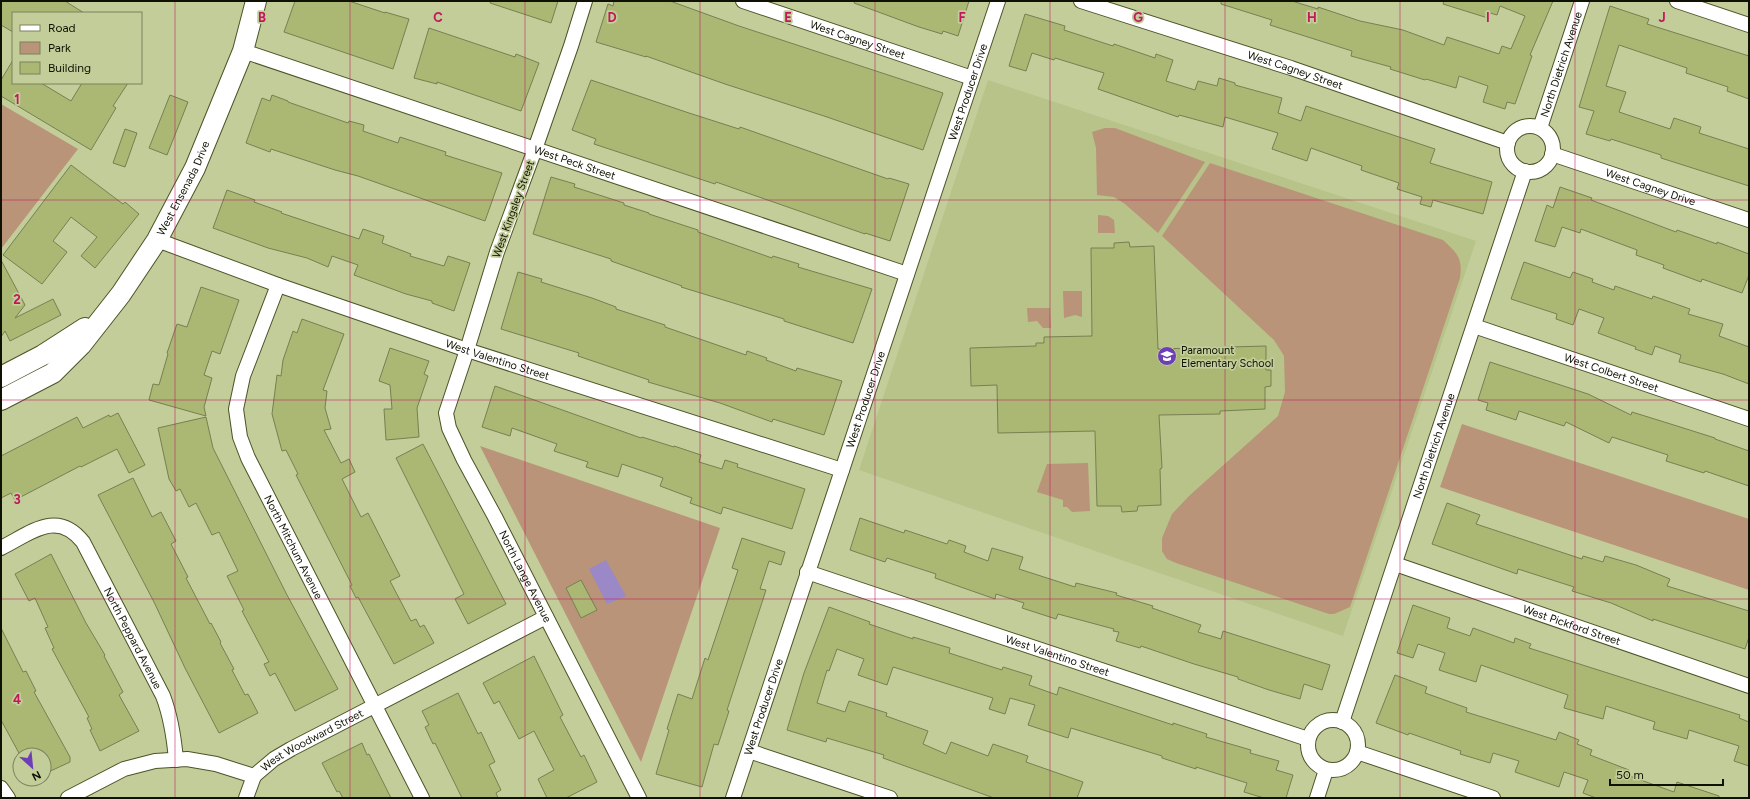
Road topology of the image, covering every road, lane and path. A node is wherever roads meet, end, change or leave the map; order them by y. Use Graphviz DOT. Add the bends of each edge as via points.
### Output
graph roads {
  1 [pos="256,1"];
  2 [pos="585,1"];
  3 [pos="743,1"];
  4 [pos="998,1"];
  5 [pos="1081,1"];
  6 [pos="1582,1"];
  7 [pos="1677,1"];
  8 [pos="1749,25"];
  9 [pos="243,51"];
  10 [pos="972,78"];
  11 [pos="1540,128"];
  12 [pos="1508,143"];
  13 [pos="535,149"];
  14 [pos="1552,154"];
  15 [pos="1525,171"];
  16 [pos="1749,220"];
  17 [pos="156,240"];
  18 [pos="908,274"];
  19 [pos="278,285"];
  20 [pos="105,314"];
  21 [pos="1474,326"];
  22 [pos="467,350"];
  23 [pos="1,377"];
  24 [pos="1,400"];
  25 [pos="1749,419"];
  26 [pos="842,470"];
  27 [pos="1,548"];
  28 [pos="1395,564"];
  29 [pos="807,572"];
  30 [pos="546,617"];
  31 [pos="1749,686"];
  32 [pos="375,706"];
  33 [pos="1342,722"];
  34 [pos="1308,739"];
  35 [pos="749,751"];
  36 [pos="1357,752"];
  37 [pos="176,760"];
  38 [pos="1326,770"];
  39 [pos="254,776"];
  40 [pos="1,788"];
  41 [pos="8,798"];
  42 [pos="68,798"];
  43 [pos="246,798"];
  44 [pos="422,798"];
  45 [pos="639,798"];
  46 [pos="733,798"];
  47 [pos="890,798"];
  48 [pos="1317,798"];
  49 [pos="1494,798"];
  1 -- 9 [label="street, West Ensenada Drive"];
  2 -- 13 [label="street, West Kingsley Street"];
  3 -- 10 [label="street, West Cagney Street"];
  4 -- 10 [label="street, West Producer Drive"];
  5 -- 12 [label="street, West Cagney Street" via="1291,68"];
  6 -- 11 [label="street, North Dietrich Avenue"];
  7 -- 8 [label="street"];
  9 -- 13 [label="street, West Peck Street"];
  9 -- 17 [label="street, West Ensenada Drive" via="195,168"];
  10 -- 18 [label="street, West Producer Drive"];
  11 -- 12 [label="street" via="1527,126 1519,129"];
  11 -- 14 [label="street" via="1550,137"];
  12 -- 15 [label="street" via="1510,160 1516,167"];
  13 -- 18 [label="street, West Peck Street"];
  13 -- 22 [label="street, West Kingsley Street" via="497,252"];
  14 -- 15 [label="street" via="1542,168"];
  14 -- 16 [label="street, West Cagney Drive"];
  15 -- 21 [label="street, North Dietrich Avenue"];
  17 -- 19 [label="street, West Valentino Street"];
  17 -- 20 [label="street, West Ensenada Drive"];
  18 -- 26 [label="street, West Producer Drive"];
  19 -- 22 [label="street, West Valentino Street"];
  19 -- 32 [label="street, North Mitchum Avenue" via="243,376 236,409 240,437 248,458"];
  20 -- 23 [label="street, West Ensenada Drive" via="43,356"];
  20 -- 24 [label="street, West Ensenada Drive" via="81,345 53,373"];
  21 -- 25 [label="street, West Colbert Street"];
  21 -- 28 [label="street, North Dietrich Avenue"];
  22 -- 26 [label="street, West Valentino Street"];
  22 -- 30 [label="street, North Lange Avenue" via="446,413 449,428"];
  26 -- 29 [label="street, West Producer Drive"];
  27 -- 37 [label="street, North Peppard Avenue" via="44,526 68,528 83,542 163,696 170,714"];
  28 -- 31 [label="street, West Pickford Street"];
  28 -- 33 [label="street, North Dietrich Avenue"];
  29 -- 34 [label="street, West Valentino Street"];
  29 -- 35 [label="street, West Producer Drive"];
  30 -- 32 [label="street, West Woodward Street"];
  30 -- 45 [label="street, North Lange Avenue"];
  32 -- 39 [label="street, West Woodward Street" via="274,759"];
  32 -- 44 [label="street, North Mitchum Avenue"];
  33 -- 34 [label="street" via="1329,720 1320,723 1312,730"];
  33 -- 36 [label="street" via="1355,733 1358,742"];
  34 -- 38 [label="street" via="1307,749 1310,758 1317,766"];
  35 -- 46 [label="street, West Producer Drive"];
  35 -- 47 [label="street"];
  36 -- 38 [label="street" via="1353,761 1345,768 1336,771"];
  36 -- 49 [label="street"];
  37 -- 39 [label="street, West Woodward Street" via="187,759 216,764"];
  37 -- 42 [label="street, West Woodward Street" via="155,761 124,769"];
  38 -- 48 [label="street"];
  39 -- 43 [label="street"];
  40 -- 41 [label="street"];
}
